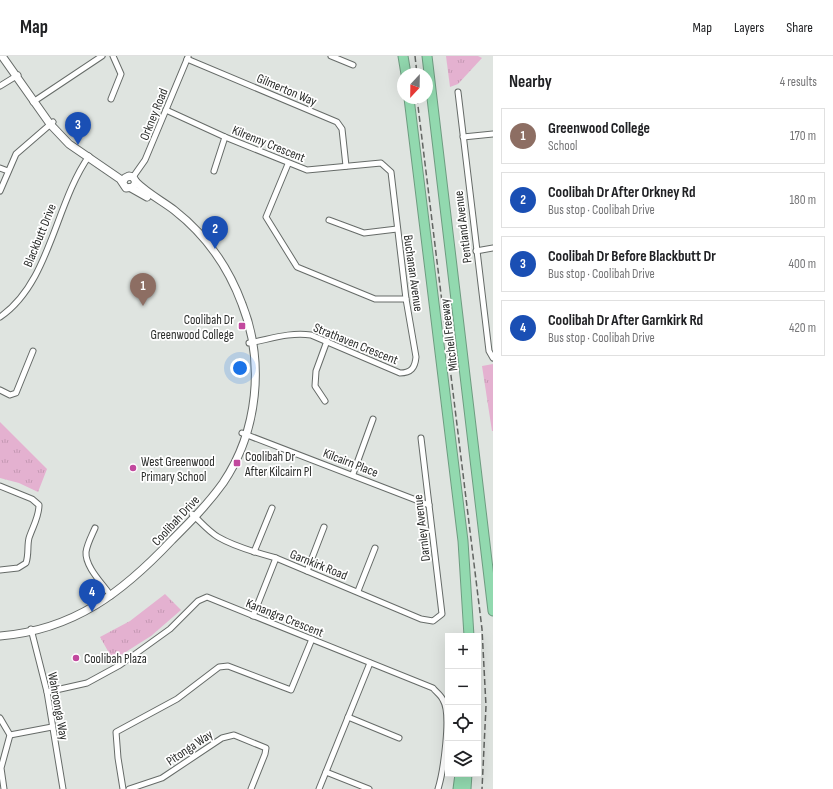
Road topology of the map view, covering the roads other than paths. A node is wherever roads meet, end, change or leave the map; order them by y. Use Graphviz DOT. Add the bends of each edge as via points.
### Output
graph roads {
  1 [pos="2,56"];
  2 [pos="7,56"];
  3 [pos="102,56"];
  4 [pos="113,56"];
  5 [pos="332,56"];
  6 [pos="403,56"];
  7 [pos="427,56"];
  8 [pos="188,57"];
  9 [pos="353,65"];
  10 [pos="405,68"];
  11 [pos="17,76"];
  12 [pos="0,86"];
  13 [pos="458,92"];
  14 [pos="111,100"];
  15 [pos="34,101"];
  16 [pos="410,104"];
  17 [pos="166,110"];
  18 [pos="51,123"];
  19 [pos="493,134"];
  20 [pos="225,137"];
  21 [pos="462,137"];
  22 [pos="89,157"];
  23 [pos="288,164"];
  24 [pos="346,166"];
  25 [pos="0,168"];
  26 [pos="8,171"];
  27 [pos="214,171"];
  28 [pos="391,172"];
  29 [pos="130,181"];
  30 [pos="0,191"];
  31 [pos="329,220"];
  32 [pos="397,229"];
  33 [pos="493,248"];
  34 [pos="476,251"];
  35 [pos="406,298"];
  36 [pos="0,316"];
  37 [pos="327,341"];
  38 [pos="251,343"];
  39 [pos="33,351"];
  40 [pos="493,358"];
  41 [pos="407,373"];
  42 [pos="0,390"];
  43 [pos="325,401"];
  44 [pos="373,419"];
  45 [pos="244,433"];
  46 [pos="421,438"];
  47 [pos="353,474"];
  48 [pos="0,486"];
  49 [pos="429,505"];
  50 [pos="272,508"];
  51 [pos="194,515"];
  52 [pos="324,527"];
  53 [pos="95,528"];
  54 [pos="376,548"];
  55 [pos="254,552"];
  56 [pos="276,558"];
  57 [pos="0,570"];
  58 [pos="307,571"];
  59 [pos="358,591"];
  60 [pos="110,594"];
  61 [pos="493,611"];
  62 [pos="442,614"];
  63 [pos="253,616"];
  64 [pos="32,630"];
  65 [pos="0,632"];
  66 [pos="469,633"];
  67 [pos="0,636"];
  68 [pos="312,639"];
  69 [pos="370,663"];
  70 [pos="47,692"];
  71 [pos="348,717"];
  72 [pos="0,718"];
  73 [pos="52,727"];
  74 [pos="10,735"];
  75 [pos="399,738"];
  76 [pos="326,772"];
  77 [pos="460,777"];
  78 [pos="467,777"];
  79 [pos="4,789"];
  80 [pos="64,789"];
  81 [pos="123,789"];
  82 [pos="129,789"];
  83 [pos="251,789"];
  84 [pos="319,789"];
  85 [pos="369,789"];
  86 [pos="438,789"];
  87 [pos="458,789"];
  88 [pos="466,789"];
  1 -- 11 [label="main road, Coolibah Drive"];
  2 -- 11 [label="main road, Coolibah Drive"];
  3 -- 15 [label="street"];
  4 -- 14 [label="street" via="121,74"];
  5 -- 9 [label="street"];
  6 -- 10 [label="highway"];
  7 -- 61 [label="highway, Mitchell Freeway"];
  8 -- 17 [label="street, Orkney Road"];
  8 -- 24 [label="street, Gilmerton Way" via="337,122 342,129"];
  11 -- 12 [label="street"];
  11 -- 15 [label="main road, Coolibah Drive"];
  13 -- 21 [label="street, Pentland Avenue"];
  15 -- 18 [label="main road, Coolibah Drive"];
  16 -- 66 [label="highway, Mitchell Freeway" via="463,540"];
  17 -- 20 [label="street, Kilrenny Crescent"];
  17 -- 29 [label="street, Orkney Road" via="146,160"];
  18 -- 22 [label="main road, Coolibah Drive" via="69,144"];
  18 -- 26 [label="street" via="20,150"];
  19 -- 21 [label="street"];
  20 -- 23 [label="street, Kilrenny Crescent"];
  20 -- 27 [label="street"];
  21 -- 34 [label="street, Pentland Avenue"];
  22 -- 29 [label="main road, Coolibah Drive"];
  22 -- 36 [label="street, Blackbutt Drive" via="71,187 34,278 25,294 11,309"];
  23 -- 24 [label="street, Kilrenny Crescent" via="307,170"];
  23 -- 35 [label="street" via="266,217 297,267 375,299"];
  24 -- 28 [label="street, Kilrenny Crescent" via="380,163"];
  25 -- 26 [label="street"];
  26 -- 30 [label="street"];
  28 -- 32 [label="street, Buchanan Avenue"];
  29 -- 38 [label="main road, Coolibah Drive" via="179,219 208,249 236,300"];
  31 -- 32 [label="street" via="364,233"];
  32 -- 35 [label="street, Buchanan Avenue"];
  33 -- 34 [label="street"];
  34 -- 40 [label="street, Pentland Avenue" via="488,351"];
  35 -- 41 [label="street, Buchanan Avenue" via="416,357 416,364"];
  37 -- 38 [label="street, Strathaven Crescent" via="297,333"];
  37 -- 41 [label="street, Strathaven Crescent" via="400,373"];
  37 -- 43 [label="street" via="316,371 315,386"];
  38 -- 45 [label="main road, Coolibah Drive" via="250,393"];
  39 -- 42 [label="street" via="16,393 10,395"];
  44 -- 47 [label="street"];
  45 -- 47 [label="street, Kilcairn Place"];
  45 -- 51 [label="main road, Coolibah Drive" via="221,478"];
  46 -- 49 [label="street, Darnley Avenue"];
  47 -- 49 [label="street, Kilcairn Place"];
  48 -- 57 [label="street" via="39,504 39,514 28,540 29,554 26,563 18,568"];
  49 -- 62 [label="street, Darnley Avenue"];
  50 -- 55 [label="street"];
  51 -- 55 [label="street, Garnkirk Road" via="217,536"];
  51 -- 60 [label="main road, Coolibah Drive"];
  52 -- 58 [label="street"];
  53 -- 60 [label="street" via="86,556 89,565"];
  54 -- 59 [label="street"];
  55 -- 56 [label="street, Garnkirk Road"];
  56 -- 58 [label="street, Garnkirk Road"];
  56 -- 63 [label="street"];
  58 -- 59 [label="street, Garnkirk Road"];
  59 -- 62 [label="street, Garnkirk Road" via="421,619 433,621"];
  60 -- 64 [label="main road, Coolibah Drive" via="76,612"];
  63 -- 68 [label="street, Kanangra Crescent"];
  63 -- 70 [label="street, Kanangra Crescent" via="207,597 198,601 170,629 120,664 87,683"];
  64 -- 65 [label="main road, Coolibah Drive"];
  64 -- 67 [label="main road, Coolibah Drive"];
  64 -- 70 [label="street, Wahroonga Way"];
  68 -- 69 [label="street, Kanangra Crescent"];
  68 -- 81 [label="street" via="291,690 228,666 219,667 177,700 116,732"];
  69 -- 71 [label="street"];
  69 -- 86 [label="street, Kanangra Crescent" via="433,688 444,700 447,737"];
  70 -- 73 [label="street, Wahroonga Way"];
  71 -- 75 [label="street"];
  71 -- 76 [label="street"];
  72 -- 74 [label="street"];
  73 -- 74 [label="street"];
  73 -- 80 [label="street, Wahroonga Way"];
  74 -- 79 [label="street" via="1,768"];
  76 -- 84 [label="street"];
  76 -- 85 [label="street"];
  77 -- 87 [label="highway"];
  78 -- 88 [label="highway"];
  82 -- 83 [label="street, Pitonga Way" via="162,778 222,738 234,735 266,748"];
}
